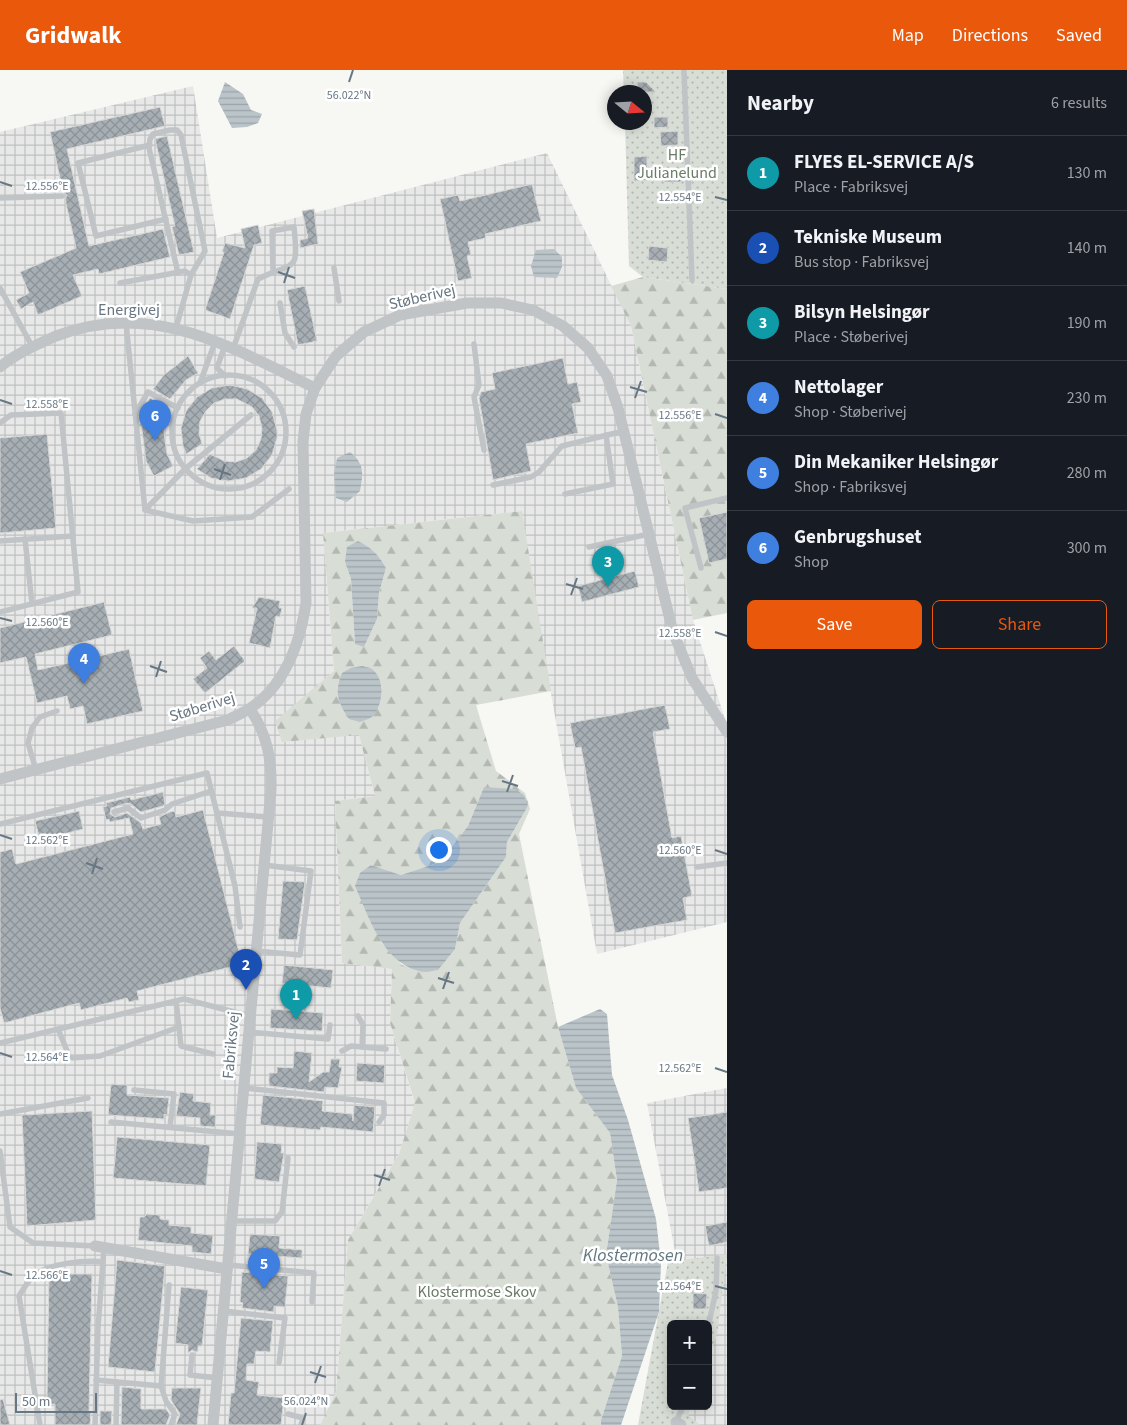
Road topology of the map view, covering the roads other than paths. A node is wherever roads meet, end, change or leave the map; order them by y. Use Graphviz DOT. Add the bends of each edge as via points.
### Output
graph roads {
  1 [pos="684,70"];
  2 [pos="150,145"];
  3 [pos="62,196"];
  4 [pos="0,198"];
  5 [pos="166,218"];
  6 [pos="334,268"];
  7 [pos="273,272"];
  8 [pos="178,273"];
  9 [pos="191,275"];
  10 [pos="692,280"];
  11 [pos="120,283"];
  12 [pos="0,288"];
  13 [pos="339,301"];
  14 [pos="280,303"];
  15 [pos="126,323"];
  16 [pos="176,328"];
  17 [pos="474,344"];
  18 [pos="224,345"];
  19 [pos="32,346"];
  20 [pos="294,347"];
  21 [pos="0,368"];
  22 [pos="225,376"];
  23 [pos="200,383"];
  24 [pos="315,388"];
  25 [pos="178,408"];
  26 [pos="251,414"];
  27 [pos="135,415"];
  28 [pos="0,423"];
  29 [pos="624,431"];
  30 [pos="606,435"];
  31 [pos="484,450"];
  32 [pos="185,468"];
  33 [pos="493,485"];
  34 [pos="289,489"];
  35 [pos="565,494"];
  36 [pos="727,498"];
  37 [pos="145,510"];
  38 [pos="649,534"];
  39 [pos="73,536"];
  40 [pos="25,540"];
  41 [pos="0,541"];
  42 [pos="589,547"];
  43 [pos="701,568"];
  44 [pos="32,604"];
  45 [pos="0,612"];
  46 [pos="250,709"];
  47 [pos="57,711"];
  48 [pos="727,732"];
  49 [pos="36,770"];
  50 [pos="0,779"];
  51 [pos="211,792"];
  52 [pos="114,812"];
  53 [pos="217,813"];
  54 [pos="268,818"];
  55 [pos="0,824"];
  56 [pos="727,863"];
  57 [pos="264,865"];
  58 [pos="697,867"];
  59 [pos="240,927"];
  60 [pos="256,951"];
  61 [pos="176,1001"];
  62 [pos="250,1016"];
  63 [pos="358,1016"];
  64 [pos="330,1025"];
  65 [pos="179,1027"];
  66 [pos="58,1029"];
  67 [pos="249,1032"];
  68 [pos="0,1043"];
  69 [pos="362,1047"];
  70 [pos="386,1049"];
  71 [pos="342,1051"];
  72 [pos="213,1054"];
  73 [pos="244,1088"];
  74 [pos="134,1090"];
  75 [pos="88,1098"];
  76 [pos="0,1114"];
  77 [pos="111,1122"];
  78 [pos="379,1122"];
  79 [pos="170,1127"];
  80 [pos="240,1134"];
  81 [pos="0,1151"];
  82 [pos="288,1158"];
  83 [pos="232,1221"];
  84 [pos="99,1247"];
  85 [pos="717,1258"];
  86 [pos="103,1262"];
  87 [pos="227,1267"];
  88 [pos="169,1285"];
  89 [pos="312,1302"];
  90 [pos="224,1311"];
  91 [pos="709,1320"];
  92 [pos="192,1355"];
  93 [pos="279,1363"];
  94 [pos="217,1378"];
  95 [pos="96,1380"];
  96 [pos="117,1382"];
  97 [pos="161,1386"];
  98 [pos="682,1410"];
  99 [pos="288,1414"];
  100 [pos="679,1424"];
  101 [pos="40,1425"];
  102 [pos="95,1425"];
  103 [pos="116,1425"];
  104 [pos="170,1425"];
  105 [pos="213,1425"];
  106 [pos="301,1425"];
  1 -- 10 [label="lane"];
  2 -- 5 [label="lane"];
  2 -- 5 [label="lane" via="78,163 96,236"];
  2 -- 9 [label="lane" via="153,134 177,130 181,135 205,251"];
  3 -- 4 [label="lane"];
  5 -- 8 [label="lane"];
  6 -- 13 [label="lane"];
  7 -- 7 [label="lane" via="290,267 294,262 294,227 272,232"];
  7 -- 18 [label="lane" via="258,279"];
  8 -- 9 [label="lane" via="185,271"];
  8 -- 11 [label="lane"];
  9 -- 16 [label="lane"];
  12 -- 19 [label="lane"];
  14 -- 20 [label="lane" via="285,333"];
  15 -- 16 [label="street, Energivej"];
  15 -- 19 [label="street, Energivej" via="73,330"];
  15 -- 27 [label="lane"];
  16 -- 18 [label="street, Energivej"];
  17 -- 31 [label="lane" via="479,385 474,396"];
  18 -- 22 [label="lane" via="217,368"];
  18 -- 23 [label="lane"];
  18 -- 24 [label="street, Energivej"];
  19 -- 21 [label="street, Energivej"];
  22 -- 23 [label="lane"];
  22 -- 32 [label="lane" via="257,382 280,406 286,439 281,455 273,469 245,487 212,487 197,480"];
  23 -- 25 [label="lane"];
  24 -- 29 [label="street, Støberivej" via="336,356 364,332 400,315 467,303 501,303 533,310 563,326 588,348 607,376"];
  24 -- 46 [label="street, Støberivej" via="306,414 303,442 306,603 302,628 283,673"];
  25 -- 27 [label="lane" via="148,392"];
  25 -- 32 [label="lane" via="172,429 173,443"];
  26 -- 32 [label="lane"];
  27 -- 37 [label="lane"];
  28 -- 39 [label="lane" via="11,415 60,412"];
  29 -- 30 [label="lane"];
  29 -- 38 [label="street, Støberivej"];
  30 -- 33 [label="lane" via="562,446 531,477"];
  30 -- 35 [label="lane" via="613,484"];
  32 -- 37 [label="lane"];
  34 -- 37 [label="lane" via="252,517 193,521"];
  36 -- 43 [label="lane" via="685,508"];
  38 -- 42 [label="lane"];
  38 -- 48 [label="street, Støberivej" via="675,637 692,678"];
  39 -- 40 [label="lane"];
  39 -- 44 [label="lane" via="78,592"];
  40 -- 41 [label="lane"];
  40 -- 44 [label="lane"];
  44 -- 45 [label="lane"];
  46 -- 49 [label="street, Støberivej" via="228,720"];
  46 -- 54 [label="street, Fabriksvej" via="270,753"];
  47 -- 49 [label="lane" via="40,717 32,728 28,742"];
  49 -- 50 [label="street, Støberivej"];
  51 -- 52 [label="lane" via="141,818 128,808"];
  51 -- 53 [label="lane"];
  51 -- 55 [label="lane" via="207,773"];
  53 -- 54 [label="lane"];
  53 -- 59 [label="lane" via="235,886"];
  54 -- 57 [label="street, Fabriksvej"];
  56 -- 58 [label="lane"];
  57 -- 60 [label="street, Fabriksvej"];
  57 -- 60 [label="lane" via="311,871 300,955"];
  60 -- 62 [label="street, Fabriksvej"];
  61 -- 62 [label="lane" via="184,999"];
  61 -- 65 [label="lane"];
  61 -- 66 [label="lane"];
  62 -- 67 [label="street, Fabriksvej"];
  63 -- 69 [label="lane" via="363,1025"];
  64 -- 67 [label="lane" via="328,1039"];
  65 -- 66 [label="lane" via="100,1056 70,1058"];
  65 -- 72 [label="lane" via="182,1046"];
  66 -- 68 [label="lane"];
  67 -- 73 [label="street, Fabriksvej"];
  69 -- 70 [label="lane"];
  69 -- 71 [label="lane" via="352,1046"];
  73 -- 78 [label="lane" via="384,1103 384,1116"];
  73 -- 80 [label="street, Fabriksvej"];
  74 -- 79 [label="lane" via="174,1094"];
  75 -- 76 [label="lane"];
  77 -- 79 [label="lane"];
  79 -- 80 [label="lane"];
  80 -- 83 [label="street, Fabriksvej"];
  81 -- 84 [label="lane" via="10,1227 34,1243"];
  82 -- 83 [label="lane" via="282,1212 274,1221"];
  83 -- 87 [label="street, Fabriksvej"];
  84 -- 86 [label="lane"];
  84 -- 87 [label="street"];
  85 -- 91 [label="lane" via="716,1291"];
  86 -- 95 [label="lane"];
  86 -- 101 [label="lane" via="74,1262 43,1270 34,1275 19,1296"];
  87 -- 89 [label="lane" via="314,1273"];
  87 -- 90 [label="street, Fabriksvej"];
  88 -- 97 [label="lane"];
  90 -- 93 [label="lane" via="285,1318"];
  90 -- 94 [label="street, Fabriksvej"];
  92 -- 94 [label="lane" via="190,1375"];
  94 -- 105 [label="street, Fabriksvej"];
  95 -- 96 [label="lane"];
  95 -- 102 [label="lane"];
  96 -- 97 [label="lane"];
  96 -- 103 [label="lane"];
  97 -- 104 [label="lane" via="175,1414"];
  98 -- 100 [label="lane"];
  99 -- 106 [label="lane" via="303,1418"];
}
